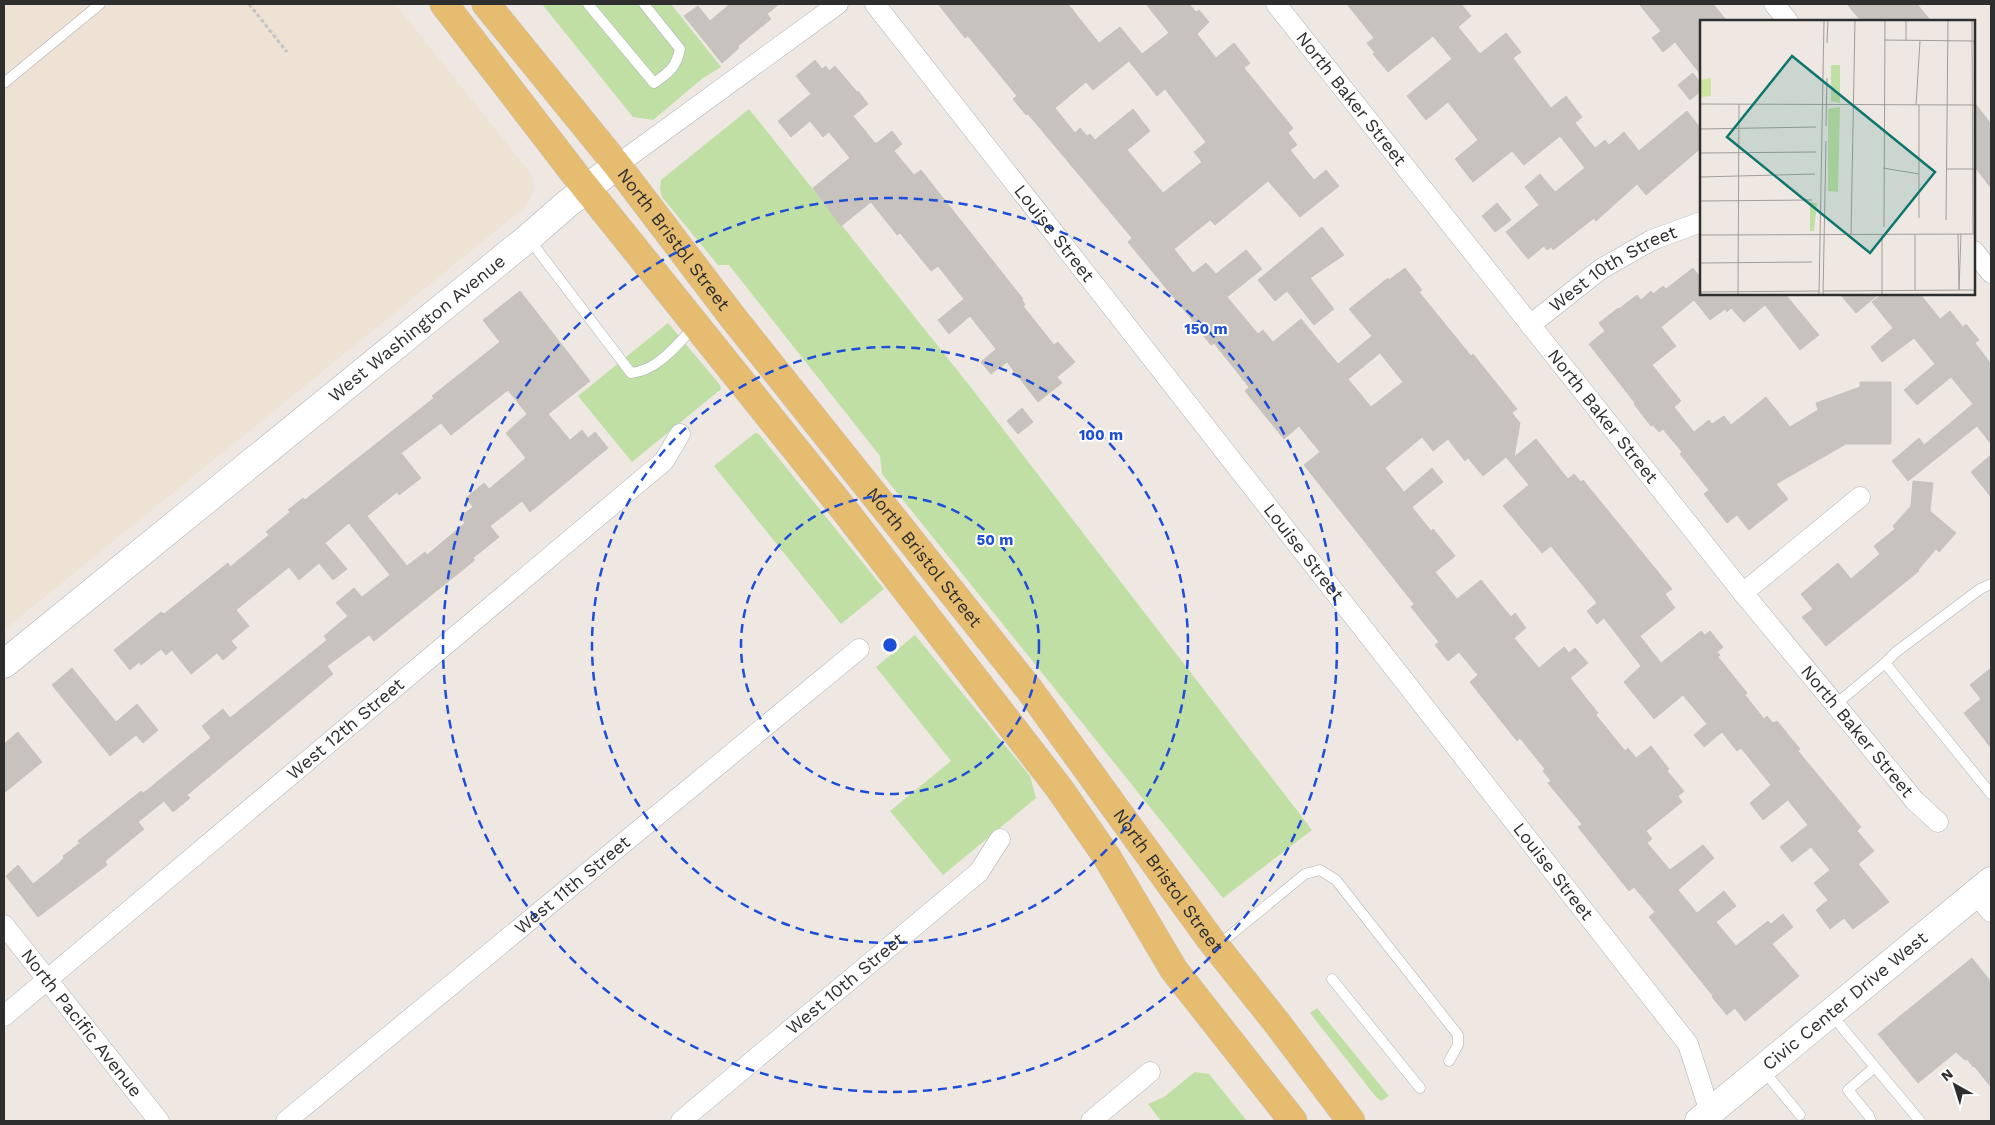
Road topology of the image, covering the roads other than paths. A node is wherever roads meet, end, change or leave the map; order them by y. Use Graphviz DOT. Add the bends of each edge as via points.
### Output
graph roads {
  1 [pos="100,4"];
  2 [pos="444,4"];
  3 [pos="486,4"];
  4 [pos="588,4"];
  5 [pos="644,4"];
  6 [pos="838,4"];
  7 [pos="875,4"];
  8 [pos="1276,4"];
  9 [pos="1774,4"];
  10 [pos="1787,20"];
  11 [pos="4,83"];
  12 [pos="617,166"];
  13 [pos="588,188"];
  14 [pos="1700,222"];
  15 [pos="528,238"];
  16 [pos="1975,252"];
  17 [pos="1991,273"];
  18 [pos="696,325"];
  19 [pos="1530,325"];
  20 [pos="680,434"];
  21 [pos="1860,497"];
  22 [pos="1991,584"];
  23 [pos="1743,593"];
  24 [pos="858,649"];
  25 [pos="1886,663"];
  26 [pos="4,664"];
  27 [pos="1836,705"];
  28 [pos="1991,794"];
  29 [pos="1938,822"];
  30 [pos="1000,839"];
  31 [pos="1986,896"];
  32 [pos="4,925"];
  33 [pos="1216,946"];
  34 [pos="1332,979"];
  35 [pos="48,980"];
  36 [pos="1830,1013"];
  37 [pos="4,1016"];
  38 [pos="1450,1061"];
  39 [pos="1875,1067"];
  40 [pos="1762,1069"];
  41 [pos="1150,1072"];
  42 [pos="1420,1088"];
  43 [pos="1800,1115"];
  44 [pos="1704,1117"];
  45 [pos="159,1121"];
  46 [pos="286,1121"];
  47 [pos="681,1121"];
  48 [pos="1091,1121"];
  49 [pos="1293,1121"];
  50 [pos="1351,1121"];
  51 [pos="1871,1121"];
  52 [pos="1920,1121"];
  1 -- 11 [label="lane"];
  2 -- 13 [label="main road, North Bristol Street"];
  3 -- 12 [label="main road, North Bristol Street"];
  4 -- 5 [label="lane" via="654,83 669,73 677,62 680,49"];
  6 -- 12 [label="street, West Washington Avenue"];
  7 -- 44 [label="street, Louise Street" via="1688,1044"];
  8 -- 19 [label="street, North Baker Street"];
  9 -- 10 [label="street"];
  12 -- 13 [label="street, West Washington Avenue"];
  12 -- 33 [label="main road, North Bristol Street" via="731,315 1029,689"];
  13 -- 15 [label="street, West Washington Avenue"];
  13 -- 18 [label="main road, North Bristol Street"];
  14 -- 19 [label="street, West 10th Street" via="1652,240 1601,269"];
  15 -- 18 [label="lane" via="631,373 643,371 661,359"];
  15 -- 26 [label="street, West Washington Avenue"];
  16 -- 17 [label="street"];
  18 -- 49 [label="main road, North Bristol Street" via="846,512 1059,788 1107,857 1174,970"];
  19 -- 23 [label="street, North Baker Street"];
  20 -- 35 [label="street, West 12th Street" via="664,461"];
  21 -- 23 [label="street"];
  22 -- 25 [label="lane" via="1904,646"];
  23 -- 27 [label="street, North Baker Street"];
  24 -- 46 [label="street, West 11th Street"];
  25 -- 27 [label="lane"];
  25 -- 28 [label="lane"];
  27 -- 29 [label="street, North Baker Street" via="1915,801"];
  30 -- 47 [label="street, West 10th Street" via="979,872"];
  31 -- 36 [label="street, Civic Center Drive West"];
  32 -- 35 [label="street, North Pacific Avenue"];
  33 -- 38 [label="lane" via="1305,874 1320,870 1336,880 1458,1035 1458,1045"];
  33 -- 50 [label="main road, North Bristol Street"];
  34 -- 42 [label="lane"];
  35 -- 37 [label="street, West 12th Street"];
  35 -- 45 [label="street, North Pacific Avenue"];
  36 -- 39 [label="lane"];
  36 -- 40 [label="street, Civic Center Drive West"];
  39 -- 51 [label="lane" via="1848,1090"];
  39 -- 52 [label="lane"];
  40 -- 43 [label="lane"];
  40 -- 44 [label="street, Civic Center Drive West"];
  41 -- 48 [label="street"];
}
